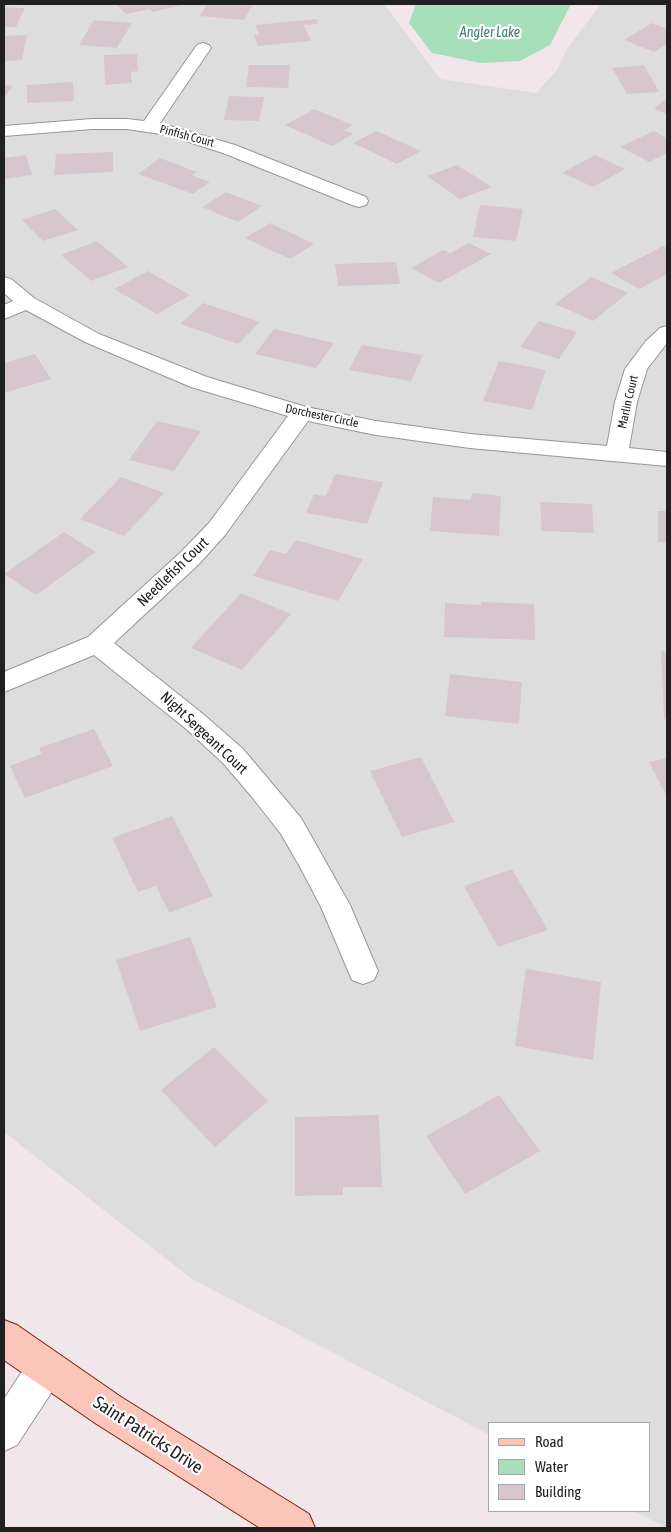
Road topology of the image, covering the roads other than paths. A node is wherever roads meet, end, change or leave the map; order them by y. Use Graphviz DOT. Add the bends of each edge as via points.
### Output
graph roads {
  1 [pos="203,48"];
  2 [pos="149,127"];
  3 [pos="4,131"];
  4 [pos="360,201"];
  5 [pos="4,283"];
  6 [pos="27,302"];
  7 [pos="4,313"];
  8 [pos="667,332"];
  9 [pos="302,414"];
  10 [pos="617,453"];
  11 [pos="667,458"];
  12 [pos="97,643"];
  13 [pos="4,683"];
  14 [pos="363,971"];
  15 [pos="4,1338"];
  16 [pos="46,1368"];
  17 [pos="4,1432"];
  18 [pos="295,1528"];
  1 -- 2 [label="street"];
  2 -- 3 [label="street, Pinfish Court" via="92,124"];
  2 -- 4 [label="street, Pinfish Court" via="229,149"];
  5 -- 6 [label="street, Dorchester Circle"];
  6 -- 7 [label="street"];
  6 -- 9 [label="street, Dorchester Circle" via="66,325 165,369"];
  8 -- 10 [label="street, Marlin Court" via="636,368"];
  9 -- 10 [label="street, Dorchester Circle" via="423,435"];
  9 -- 12 [label="street, Needlefish Court" via="217,529"];
  10 -- 11 [label="street, Dorchester Circle"];
  12 -- 13 [label="street, Needlefish Court"];
  12 -- 14 [label="street, Night Sergeant Court" via="233,756 262,789 291,826 310,859 335,905"];
  15 -- 16 [label="main road, Saint Patricks Drive"];
  16 -- 17 [label="street"];
  16 -- 18 [label="main road, Saint Patricks Drive"];
}
